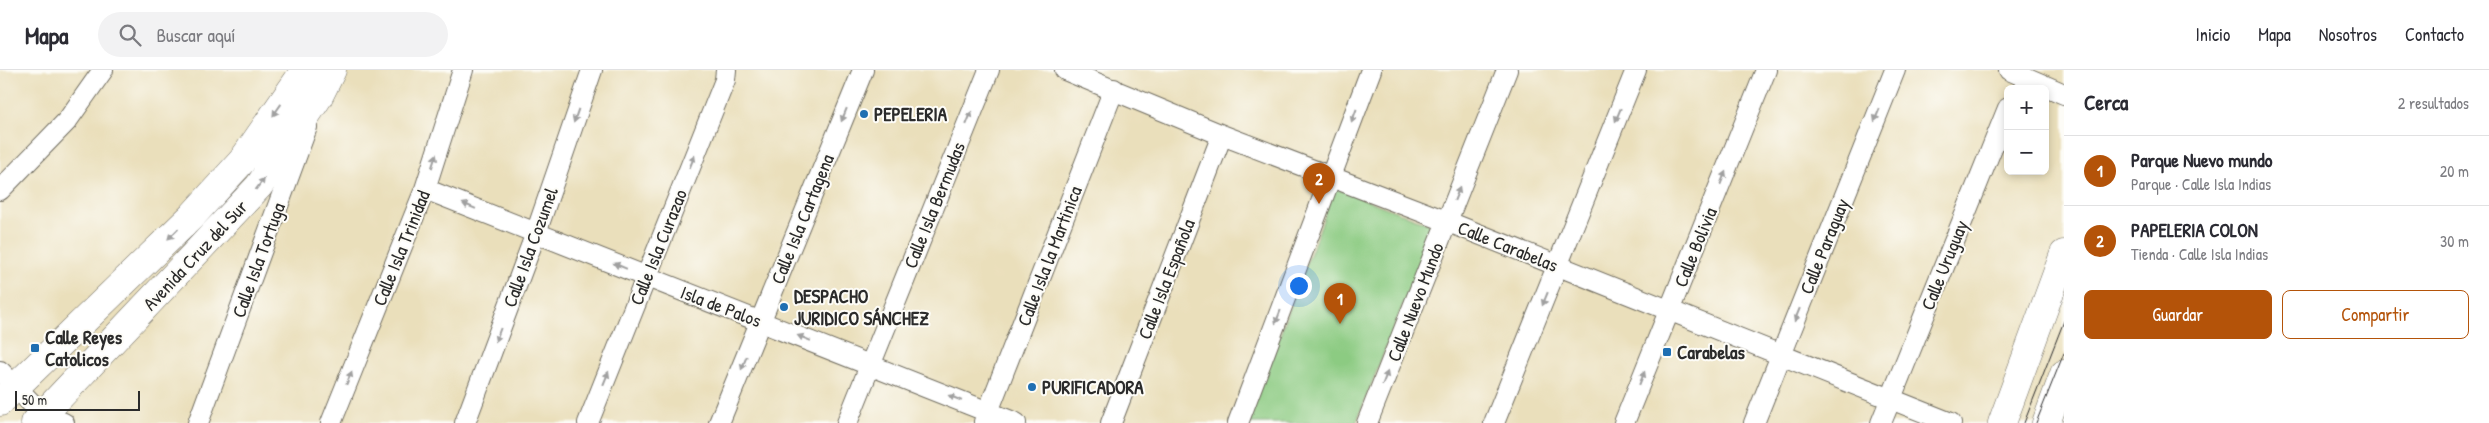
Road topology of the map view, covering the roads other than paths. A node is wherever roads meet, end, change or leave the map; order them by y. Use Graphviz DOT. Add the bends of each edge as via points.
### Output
graph roads {
  1 [pos="103,70"];
  2 [pos="305,70"];
  3 [pos="332,70"];
  4 [pos="463,70"];
  5 [pos="592,70"];
  6 [pos="726,70"];
  7 [pos="863,70"];
  8 [pos="989,70"];
  9 [pos="1065,70"];
  10 [pos="1371,70"];
  11 [pos="1507,70"];
  12 [pos="1636,70"];
  13 [pos="1766,70"];
  14 [pos="1895,70"];
  15 [pos="2017,76"];
  16 [pos="1114,89"];
  17 [pos="2064,94"];
  18 [pos="318,98"];
  19 [pos="2004,118"];
  20 [pos="1222,135"];
  21 [pos="1331,178"];
  22 [pos="425,189"];
  23 [pos="0,190"];
  24 [pos="1446,222"];
  25 [pos="536,233"];
  26 [pos="2064,254"];
  27 [pos="1558,267"];
  28 [pos="646,277"];
  29 [pos="1670,310"];
  30 [pos="761,321"];
  31 [pos="1782,354"];
  32 [pos="870,364"];
  33 [pos="2064,374"];
  34 [pos="5,386"];
  35 [pos="1891,399"];
  36 [pos="986,417"];
  37 [pos="47,420"];
  38 [pos="198,423"];
  39 [pos="331,423"];
  40 [pos="465,423"];
  41 [pos="588,423"];
  42 [pos="719,423"];
  43 [pos="847,423"];
  44 [pos="1016,423"];
  45 [pos="1111,423"];
  46 [pos="1238,423"];
  47 [pos="1367,423"];
  48 [pos="1494,423"];
  49 [pos="1624,423"];
  50 [pos="1754,423"];
  51 [pos="1881,423"];
  52 [pos="1951,423"];
  53 [pos="2002,423"];
  54 [pos="2046,423"];
  1 -- 23 [label="street" via="67,121"];
  2 -- 34 [label="main road, Avenida Cruz del Sur, one-way" via="236,168 192,216"];
  3 -- 18 [label="main road, Avenida Cruz del Sur"];
  22 -- 4 [label="street, Calle Isla Trinidad, one-way"];
  5 -- 25 [label="street, Calle Isla Cozumel, one-way"];
  28 -- 6 [label="street, Calle Isla Curazao, one-way" via="725,80"];
  7 -- 30 [label="street, Calle Isla Cartagena, one-way"];
  32 -- 8 [label="street, Calle Isla Bermudas, one-way"];
  9 -- 16 [label="street, Calle Carabelas"];
  10 -- 21 [label="street, one-way"];
  24 -- 11 [label="street, Calle Nuevo Mundo, one-way"];
  12 -- 27 [label="street, one-way"];
  29 -- 13 [label="street, Calle Bolivia, one-way"];
  14 -- 31 [label="street, Calle Paraguay, one-way"];
  15 -- 17 [label="street"];
  16 -- 20 [label="street, Calle Carabelas"];
  16 -- 36 [label="street, Calle Isla la Martinica"];
  37 -- 18 [label="main road, Avenida Cruz del Sur, one-way" via="259,186"];
  18 -- 38 [label="street, Calle Isla Tortuga"];
  19 -- 35 [label="street, Calle Uruguay"];
  20 -- 21 [label="street, Calle Carabelas"];
  20 -- 45 [label="street, Calle Isla Española"];
  21 -- 24 [label="street, Calle Carabelas"];
  21 -- 46 [label="street, one-way"];
  25 -- 22 [label="street, Isla de Palos, one-way"];
  39 -- 22 [label="street, Calle Isla Trinidad, one-way"];
  24 -- 27 [label="street, Calle Carabelas"];
  47 -- 24 [label="street, Calle Nuevo Mundo, one-way"];
  28 -- 25 [label="street, Isla de Palos, one-way"];
  25 -- 40 [label="street, Calle Isla Cozumel, one-way"];
  26 -- 53 [label="main road"];
  27 -- 29 [label="street, Calle Carabelas"];
  27 -- 48 [label="street, one-way"];
  28 -- 30 [label="street, Isla de Palos"];
  41 -- 28 [label="street, Calle Isla Curazao, one-way"];
  29 -- 31 [label="street, Calle Carabelas"];
  49 -- 29 [label="street, Calle Bolivia, one-way"];
  32 -- 30 [label="street, Isla de Palos, one-way"];
  30 -- 42 [label="street, Calle Isla Cartagena, one-way"];
  31 -- 35 [label="street, Calle Carabelas"];
  31 -- 50 [label="street, Calle Paraguay"];
  36 -- 32 [label="street, Isla de Palos, one-way"];
  32 -- 43 [label="street, Calle Isla Bermudas"];
  33 -- 54 [label="main road"];
  34 -- 37 [label="street"];
  35 -- 51 [label="street, Calle Uruguay"];
  35 -- 52 [label="street, Calle Carabelas"];
  36 -- 44 [label="street, Isla de Palos"];
}
